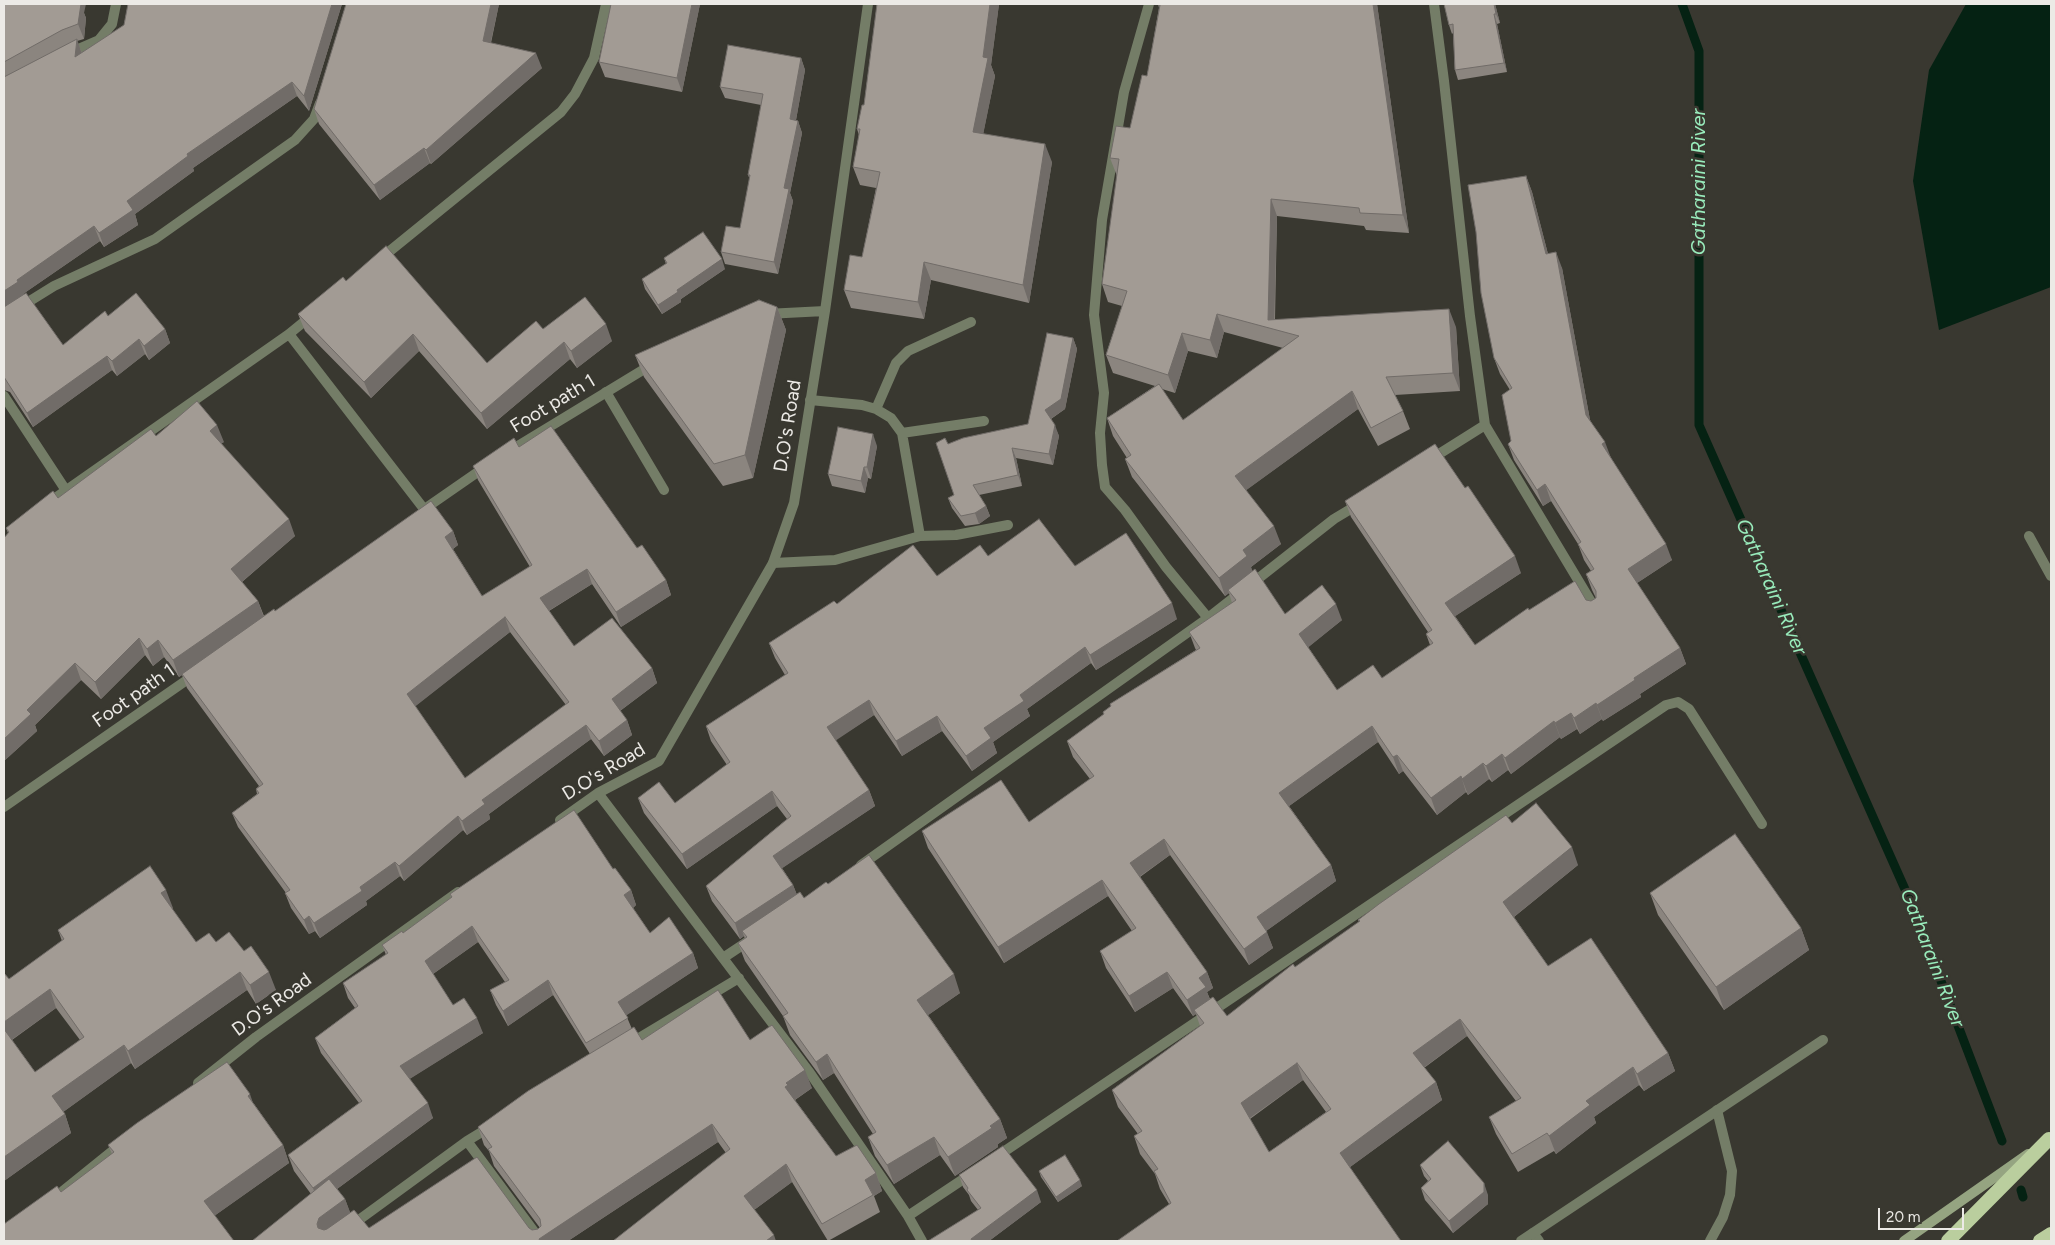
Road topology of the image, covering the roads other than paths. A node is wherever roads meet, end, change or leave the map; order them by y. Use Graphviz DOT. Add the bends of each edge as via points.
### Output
graph roads {
  1 [pos="116,4"];
  2 [pos="606,4"];
  3 [pos="868,4"];
  4 [pos="1149,4"];
  5 [pos="1434,4"];
  6 [pos="63,56"];
  7 [pos="324,88"];
  8 [pos="372,266"];
  9 [pos="320,309"];
  10 [pos="824,311"];
  11 [pos="756,315"];
  12 [pos="4,317"];
  13 [pos="971,322"];
  14 [pos="289,334"];
  15 [pos="656,362"];
  16 [pos="606,392"];
  17 [pos="4,396"];
  18 [pos="810,400"];
  19 [pos="876,409"];
  20 [pos="984,421"];
  21 [pos="1485,424"];
  22 [pos="902,433"];
  23 [pos="1418,467"];
  24 [pos="65,489"];
  25 [pos="664,490"];
  26 [pos="1368,498"];
  27 [pos="42,508"];
  28 [pos="1008,525"];
  29 [pos="920,536"];
  30 [pos="2029,536"];
  31 [pos="773,564"];
  32 [pos="2051,576"];
  33 [pos="1596,610"];
  34 [pos="1208,618"];
  35 [pos="199,672"];
  36 [pos="598,793"];
  37 [pos="4,807"];
  38 [pos="1762,824"];
  39 [pos="550,827"];
  40 [pos="849,874"];
  41 [pos="471,884"];
  42 [pos="762,932"];
  43 [pos="723,958"];
  44 [pos="739,978"];
  45 [pos="1823,1040"];
  46 [pos="620,1049"];
  47 [pos="187,1092"];
  48 [pos="1717,1110"];
  49 [pos="501,1120"];
  50 [pos="2050,1138"];
  51 [pos="126,1141"];
  52 [pos="467,1141"];
  53 [pos="57,1196"];
  54 [pos="908,1216"];
  55 [pos="2051,1234"];
  56 [pos="1536,1237"];
  57 [pos="330,1241"];
  58 [pos="541,1241"];
  59 [pos="922,1241"];
  60 [pos="1521,1241"];
  61 [pos="1710,1241"];
  62 [pos="1904,1241"];
  63 [pos="1948,1241"];
  64 [pos="2040,1241"];
  1 -- 6 [label="street" via="112,24 100,40"];
  2 -- 8 [label="street" via="594,58 562,112"];
  3 -- 10 [label="street, D.O's Road"];
  4 -- 34 [label="street" via="1124,92 1102,220 1094,315 1104,393 1100,433 1102,465 1105,488"];
  5 -- 21 [label="street"];
  7 -- 12 [label="street" via="314,119 295,140 250,174 155,239 54,286"];
  9 -- 14 [label="street"];
  10 -- 11 [label="street"];
  10 -- 18 [label="street, D.O's Road"];
  13 -- 19 [label="street" via="908,351 896,363"];
  14 -- 16 [label="street, Foot path 1" via="420,512 498,458"];
  14 -- 24 [label="street"];
  15 -- 16 [label="street, Foot path 1"];
  16 -- 25 [label="street"];
  17 -- 24 [label="street"];
  18 -- 19 [label="street"];
  18 -- 31 [label="street, D.O's Road" via="794,502"];
  19 -- 22 [label="street" via="891,418"];
  20 -- 22 [label="street"];
  21 -- 23 [label="street"];
  21 -- 33 [label="street"];
  22 -- 29 [label="street"];
  24 -- 27 [label="street"];
  26 -- 34 [label="street" via="1334,519"];
  28 -- 29 [label="street" via="956,535"];
  29 -- 31 [label="street" via="834,560"];
  30 -- 32 [label="street"];
  31 -- 36 [label="street, D.O's Road" via="659,761"];
  34 -- 40 [label="street"];
  35 -- 37 [label="street, Foot path 1"];
  36 -- 39 [label="street, D.O's Road"];
  36 -- 43 [label="street"];
  38 -- 54 [label="street" via="1689,709 1678,702 1666,705"];
  41 -- 47 [label="street, D.O's Road" via="256,1037"];
  42 -- 43 [label="street"];
  43 -- 44 [label="street"];
  44 -- 46 [label="street"];
  44 -- 54 [label="street" via="810,1073"];
  45 -- 48 [label="street"];
  48 -- 56 [label="street"];
  48 -- 61 [label="street" via="1732,1171 1730,1195"];
  49 -- 52 [label="street"];
  50 -- 62 [label="main road"];
  50 -- 63 [label="highway"];
  51 -- 53 [label="street"];
  52 -- 57 [label="street"];
  52 -- 58 [label="street"];
  54 -- 59 [label="street"];
  55 -- 64 [label="highway"];
  56 -- 60 [label="street"];
}
